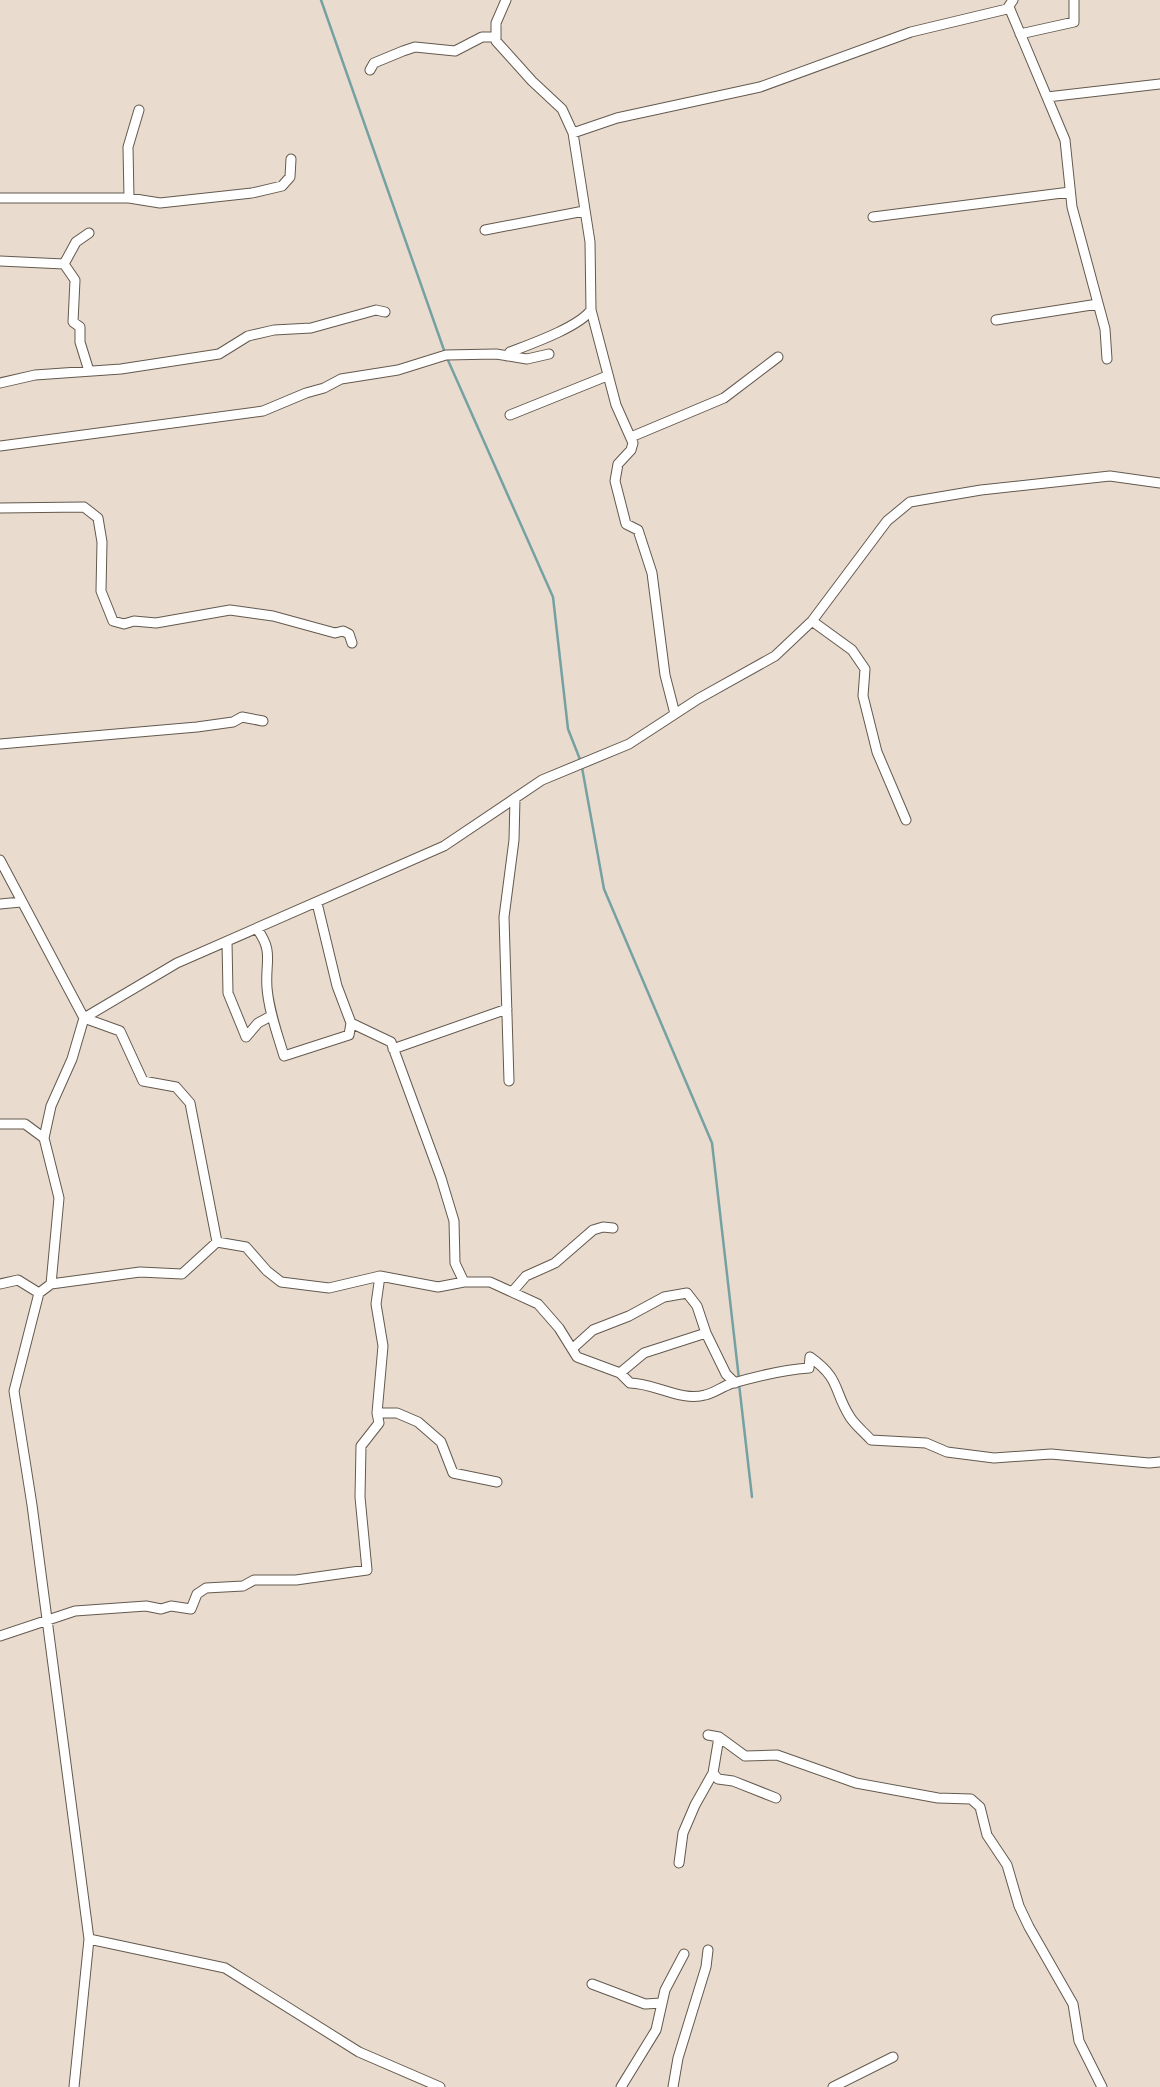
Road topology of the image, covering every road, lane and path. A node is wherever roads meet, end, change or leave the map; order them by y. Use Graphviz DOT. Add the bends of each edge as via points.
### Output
graph roads {
  1 [pos="506,0"];
  2 [pos="1074,0"];
  3 [pos="1011,4"];
  4 [pos="1020,34"];
  5 [pos="494,37"];
  6 [pos="370,70"];
  7 [pos="1160,84"];
  8 [pos="1047,97"];
  9 [pos="139,110"];
  10 [pos="573,133"];
  11 [pos="291,159"];
  12 [pos="1070,192"];
  13 [pos="0,198"];
  14 [pos="130,198"];
  15 [pos="584,211"];
  16 [pos="873,217"];
  17 [pos="485,230"];
  18 [pos="89,233"];
  19 [pos="0,261"];
  20 [pos="64,264"];
  21 [pos="1098,304"];
  22 [pos="591,310"];
  23 [pos="385,312"];
  24 [pos="996,320"];
  25 [pos="549,354"];
  26 [pos="506,356"];
  27 [pos="778,357"];
  28 [pos="1107,359"];
  29 [pos="89,371"];
  30 [pos="607,376"];
  31 [pos="0,383"];
  32 [pos="510,415"];
  33 [pos="631,437"];
  34 [pos="0,446"];
  35 [pos="1160,484"];
  36 [pos="0,508"];
  37 [pos="812,621"];
  38 [pos="352,643"];
  39 [pos="675,714"];
  40 [pos="263,721"];
  41 [pos="0,744"];
  42 [pos="515,798"];
  43 [pos="906,820"];
  44 [pos="0,860"];
  45 [pos="21,902"];
  46 [pos="317,903"];
  47 [pos="0,904"];
  48 [pos="257,928"];
  49 [pos="227,942"];
  50 [pos="507,1009"];
  51 [pos="271,1016"];
  52 [pos="84,1018"];
  53 [pos="351,1024"];
  54 [pos="392,1049"];
  55 [pos="509,1082"];
  56 [pos="0,1124"];
  57 [pos="44,1138"];
  58 [pos="613,1228"];
  59 [pos="217,1242"];
  60 [pos="380,1276"];
  61 [pos="464,1282"];
  62 [pos="0,1284"];
  63 [pos="51,1284"];
  64 [pos="513,1292"];
  65 [pos="39,1293"];
  66 [pos="706,1333"];
  67 [pos="572,1349"];
  68 [pos="620,1373"];
  69 [pos="735,1383"];
  70 [pos="377,1413"];
  71 [pos="1160,1462"];
  72 [pos="497,1482"];
  73 [pos="47,1620"];
  74 [pos="0,1636"];
  75 [pos="708,1735"];
  76 [pos="719,1737"];
  77 [pos="713,1773"];
  78 [pos="776,1798"];
  79 [pos="679,1864"];
  80 [pos="89,1939"];
  81 [pos="708,1950"];
  82 [pos="684,1954"];
  83 [pos="592,1984"];
  84 [pos="662,2003"];
  85 [pos="893,2057"];
  86 [pos="74,2087"];
  87 [pos="440,2087"];
  88 [pos="620,2087"];
  89 [pos="673,2087"];
  90 [pos="833,2087"];
  91 [pos="1102,2087"];
  1 -- 5 [label="street"];
  2 -- 4 [label="street" via="1074,22"];
  3 -- 4 [label="street"];
  3 -- 10 [label="street" via="978,18 911,32 760,86 617,118"];
  4 -- 8 [label="street"];
  5 -- 6 [label="street" via="482,37 455,51 415,47 374,63"];
  5 -- 10 [label="street" via="532,81 562,109"];
  7 -- 8 [label="street"];
  8 -- 12 [label="street" via="1064,140"];
  9 -- 14 [label="street" via="128,147"];
  10 -- 15 [label="street"];
  11 -- 14 [label="street" via="290,177 282,186 160,203"];
  12 -- 16 [label="street"];
  12 -- 21 [label="street"];
  13 -- 14 [label="street"];
  15 -- 17 [label="street"];
  15 -- 22 [label="street" via="590,242"];
  18 -- 20 [label="street" via="76,242"];
  19 -- 20 [label="street"];
  20 -- 29 [label="street" via="75,280 74,322 80,327 80,342"];
  21 -- 24 [label="street"];
  21 -- 28 [label="street" via="1105,329"];
  22 -- 26 [label="street" via="583,319"];
  22 -- 30 [label="street"];
  23 -- 29 [label="street" via="376,310 311,328 274,330 248,336 219,354"];
  25 -- 26 [label="street" via="527,359"];
  26 -- 34 [label="street" via="446,355 398,370 341,379 263,411"];
  27 -- 33 [label="street" via="724,398"];
  29 -- 31 [label="street" via="35,375"];
  30 -- 32 [label="street"];
  30 -- 33 [label="street" via="622,421"];
  33 -- 39 [label="street" via="631,450 618,464 615,481 626,524 638,530 652,573 665,675"];
  35 -- 37 [label="street" via="1110,476 981,490 910,502 888,521"];
  36 -- 38 [label="street" via="84,507 98,518 102,542 101,590 113,621 156,624 230,610 273,616 335,633 343,631 349,634"];
  37 -- 39 [label="street" via="775,656"];
  37 -- 43 [label="street" via="852,650 865,669 863,696 877,752"];
  39 -- 42 [label="street" via="630,744 542,780"];
  40 -- 41 [label="street" via="242,717 233,722 197,727"];
  42 -- 46 [label="street" via="444,846"];
  42 -- 50 [label="street" via="514,840 504,917"];
  44 -- 45 [label="street"];
  45 -- 47 [label="street"];
  45 -- 52 [label="street"];
  46 -- 48 [label="street"];
  46 -- 53 [label="street"];
  48 -- 49 [label="street"];
  48 -- 51 [label="street" via="268,943 267,988"];
  49 -- 51 [label="street" via="228,993 246,1036 258,1023"];
  49 -- 52 [label="street" via="177,963"];
  50 -- 54 [label="street"];
  50 -- 55 [label="street"];
  51 -- 53 [label="street" via="284,1056 349,1035"];
  52 -- 57 [label="street" via="72,1058 51,1106"];
  52 -- 59 [label="street" via="120,1030 143,1081 176,1087 190,1103"];
  53 -- 54 [label="street" via="391,1042"];
  54 -- 61 [label="street" via="441,1178 454,1221 455,1263"];
  56 -- 57 [label="street" via="25,1124"];
  57 -- 63 [label="street" via="59,1198"];
  58 -- 64 [label="street" via="594,1230 555,1263 526,1276"];
  59 -- 60 [label="street" via="246,1247 266,1271 281,1282 329,1288"];
  59 -- 63 [label="street" via="182,1274 140,1272"];
  60 -- 61 [label="street" via="438,1287"];
  60 -- 70 [label="street" via="376,1304 383,1346"];
  61 -- 64 [label="street" via="490,1282"];
  62 -- 65 [label="street" via="18,1280"];
  63 -- 65 [label="street"];
  64 -- 67 [label="street" via="538,1304"];
  65 -- 73 [label="street" via="14,1391"];
  66 -- 67 [label="street" via="698,1306 687,1293 664,1297 593,1330"];
  66 -- 68 [label="street" via="644,1353"];
  66 -- 69 [label="street" via="726,1374"];
  67 -- 68 [label="street" via="577,1357"];
  68 -- 69 [label="street" via="630,1383 643,1383 658,1390 695,1396 704,1396"];
  69 -- 71 [label="street" via="782,1370 809,1368 810,1356 834,1379 851,1418 870,1440 926,1443 947,1452 994,1458 1051,1454"];
  70 -- 72 [label="street" via="397,1413 418,1422 441,1442 453,1473"];
  70 -- 73 [label="street" via="379,1423 361,1446 360,1496 367,1570 296,1580 254,1580 243,1586 206,1588 197,1594 191,1608 146,1606 75,1611"];
  73 -- 74 [label="street"];
  73 -- 80 [label="street"];
  75 -- 76 [label="street"];
  76 -- 77 [label="street"];
  76 -- 91 [label="street" via="746,1756 777,1755 856,1782 938,1798 971,1799 980,1807 986,1835 1006,1865 1019,1906 1073,2004 1079,2041"];
  77 -- 78 [label="street" via="718,1779 733,1781"];
  77 -- 79 [label="street" via="683,1833"];
  80 -- 86 [label="street"];
  80 -- 87 [label="street" via="225,1968 359,2052"];
  81 -- 89 [label="street"];
  82 -- 84 [label="street" via="665,1990"];
  83 -- 84 [label="street" via="645,2004"];
  84 -- 88 [label="street" via="656,2030"];
  85 -- 90 [label="street"];
}
